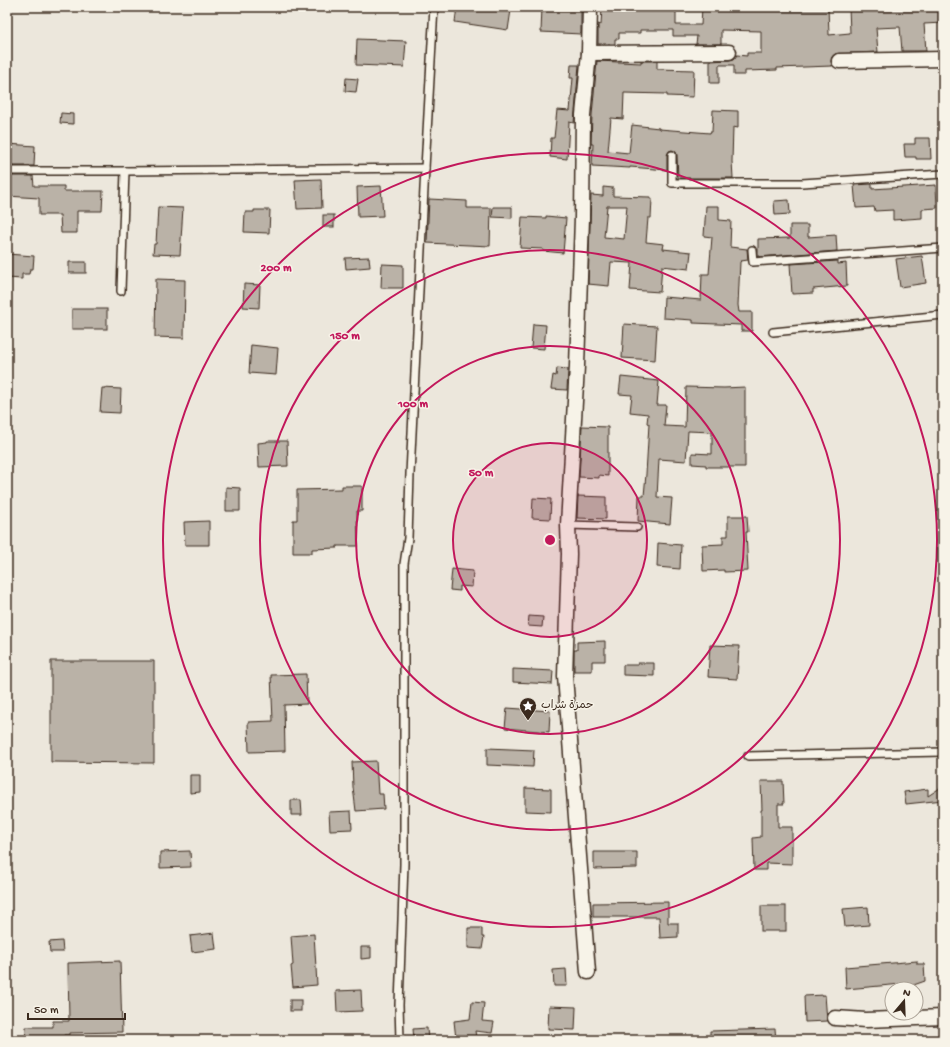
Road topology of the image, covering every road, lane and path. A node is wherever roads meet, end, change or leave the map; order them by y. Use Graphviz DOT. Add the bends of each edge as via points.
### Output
graph roads {
  1 [pos="434,7"];
  2 [pos="590,7"];
  3 [pos="729,52"];
  4 [pos="589,53"];
  5 [pos="943,59"];
  6 [pos="839,61"];
  7 [pos="672,155"];
  8 [pos="425,168"];
  9 [pos="7,171"];
  10 [pos="125,171"];
  11 [pos="943,174"];
  12 [pos="943,248"];
  13 [pos="752,250"];
  14 [pos="121,291"];
  15 [pos="943,315"];
  16 [pos="773,332"];
  17 [pos="568,525"];
  18 [pos="637,528"];
  19 [pos="943,752"];
  20 [pos="748,756"];
  21 [pos="588,972"];
  22 [pos="943,1017"];
  23 [pos="835,1018"];
  24 [pos="400,1040"];
  1 -- 8 [label="lane"];
  2 -- 4 [label="street"];
  3 -- 4 [label="street"];
  4 -- 17 [label="street" via="583,115 577,358"];
  5 -- 6 [label="street"];
  7 -- 11 [label="lane" via="672,183 802,183"];
  8 -- 10 [label="lane"];
  8 -- 24 [label="lane" via="408,538 404,564 404,867"];
  9 -- 10 [label="lane"];
  10 -- 14 [label="lane"];
  12 -- 13 [label="lane" via="753,262"];
  15 -- 16 [label="lane"];
  17 -- 18 [label="lane"];
  17 -- 21 [label="street" via="565,676"];
  19 -- 20 [label="lane"];
  22 -- 23 [label="street" via="866,1020"];
}
